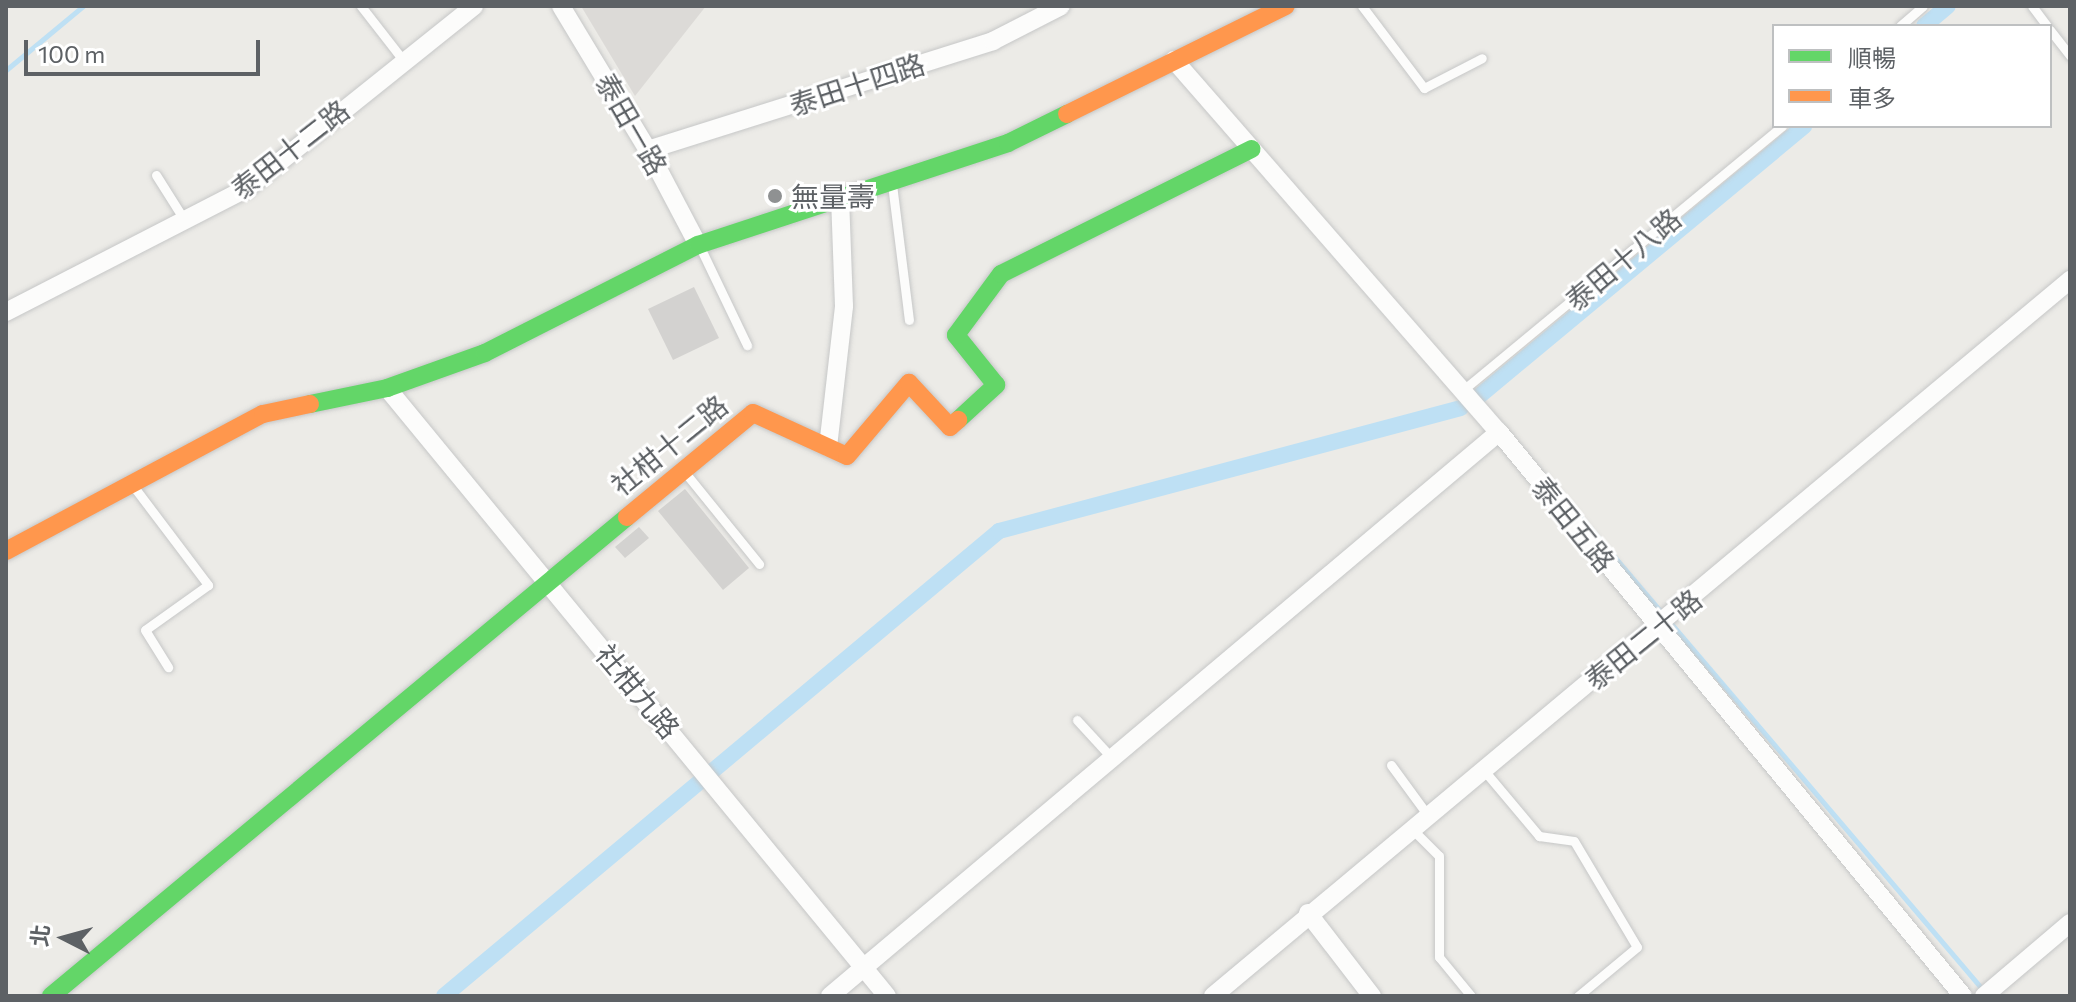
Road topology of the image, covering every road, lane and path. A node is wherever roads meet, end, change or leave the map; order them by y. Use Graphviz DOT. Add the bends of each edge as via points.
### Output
graph roads {
  1 [pos="361,6"];
  2 [pos="474,6"];
  3 [pos="561,6"];
  4 [pos="1061,6"];
  5 [pos="1286,6"];
  6 [pos="1362,6"];
  7 [pos="1923,6"];
  8 [pos="2032,6"];
  9 [pos="1902,24"];
  10 [pos="2045,24"];
  11 [pos="2052,33"];
  12 [pos="2070,56"];
  13 [pos="1482,58"];
  14 [pos="403,60"];
  15 [pos="1174,60"];
  16 [pos="1780,128"];
  17 [pos="1252,149"];
  18 [pos="648,150"];
  19 [pos="156,175"];
  20 [pos="892,180"];
  21 [pos="840,197"];
  22 [pos="185,221"];
  23 [pos="698,245"];
  24 [pos="2070,280"];
  25 [pos="6,312"];
  26 [pos="909,320"];
  27 [pos="747,345"];
  28 [pos="387,388"];
  29 [pos="1463,390"];
  30 [pos="1499,432"];
  31 [pos="828,447"];
  32 [pos="683,470"];
  33 [pos="130,482"];
  34 [pos="6,551"];
  35 [pos="759,564"];
  36 [pos="547,582"];
  37 [pos="1659,627"];
  38 [pos="168,667"];
  39 [pos="1077,720"];
  40 [pos="1112,758"];
  41 [pos="1391,765"];
  42 [pos="1482,768"];
  43 [pos="1429,817"];
  44 [pos="1414,831"];
  45 [pos="1308,913"];
  46 [pos="2070,923"];
  47 [pos="865,966"];
  48 [pos="51,996"];
  49 [pos="830,996"];
  50 [pos="887,996"];
  51 [pos="1213,996"];
  52 [pos="1372,996"];
  53 [pos="1471,996"];
  54 [pos="1578,996"];
  55 [pos="1963,996"];
  56 [pos="1984,996"];
  1 -- 14 [label="lane"];
  2 -- 14 [label="street, 泰田十二路"];
  3 -- 18 [label="street, 泰田一路"];
  4 -- 18 [label="street, 泰田十四路" via="993,41"];
  5 -- 15 [label="street"];
  6 -- 13 [label="lane" via="1424,88"];
  7 -- 9 [label="lane"];
  8 -- 10 [label="lane"];
  11 -- 12 [label="lane"];
  14 -- 22 [label="street, 泰田十二路" via="247,188"];
  15 -- 17 [label="street, 泰田五路"];
  15 -- 20 [label="street" via="1008,143"];
  16 -- 29 [label="lane, 泰田十八路"];
  17 -- 29 [label="street, 泰田五路"];
  17 -- 31 [label="street" via="1001,274 956,335 996,385 950,427 909,383 847,456"];
  18 -- 23 [label="street, 泰田一路"];
  19 -- 22 [label="lane"];
  20 -- 21 [label="street"];
  20 -- 26 [label="lane"];
  21 -- 23 [label="street"];
  21 -- 31 [label="street" via="844,306"];
  22 -- 25 [label="street, 泰田十二路"];
  23 -- 27 [label="lane"];
  23 -- 28 [label="street" via="485,353"];
  24 -- 37 [label="street, 泰田二十路"];
  28 -- 33 [label="street" via="263,414"];
  28 -- 36 [label="street, 社柑九路"];
  29 -- 30 [label="street, 泰田五路"];
  30 -- 37 [label="street, 泰田五路"];
  30 -- 40 [label="street"];
  31 -- 32 [label="street, 社柑十二路" via="753,413"];
  32 -- 35 [label="lane"];
  32 -- 36 [label="street, 社柑十二路"];
  33 -- 34 [label="street"];
  33 -- 38 [label="lane" via="208,585 145,630"];
  36 -- 47 [label="street, 社柑九路"];
  36 -- 48 [label="street, 社柑十二路"];
  37 -- 42 [label="street, 泰田二十路"];
  37 -- 55 [label="street, 泰田五路"];
  39 -- 40 [label="lane"];
  40 -- 47 [label="street"];
  41 -- 43 [label="lane"];
  42 -- 43 [label="street, 泰田二十路"];
  42 -- 54 [label="lane" via="1539,836 1574,841 1637,947"];
  43 -- 44 [label="street, 泰田二十路"];
  44 -- 45 [label="street, 泰田二十路"];
  44 -- 53 [label="lane" via="1439,856 1439,957"];
  45 -- 51 [label="street, 泰田二十路"];
  45 -- 52 [label="street"];
  46 -- 56 [label="street"];
  47 -- 49 [label="street"];
  47 -- 50 [label="street, 社柑九路"];
}
